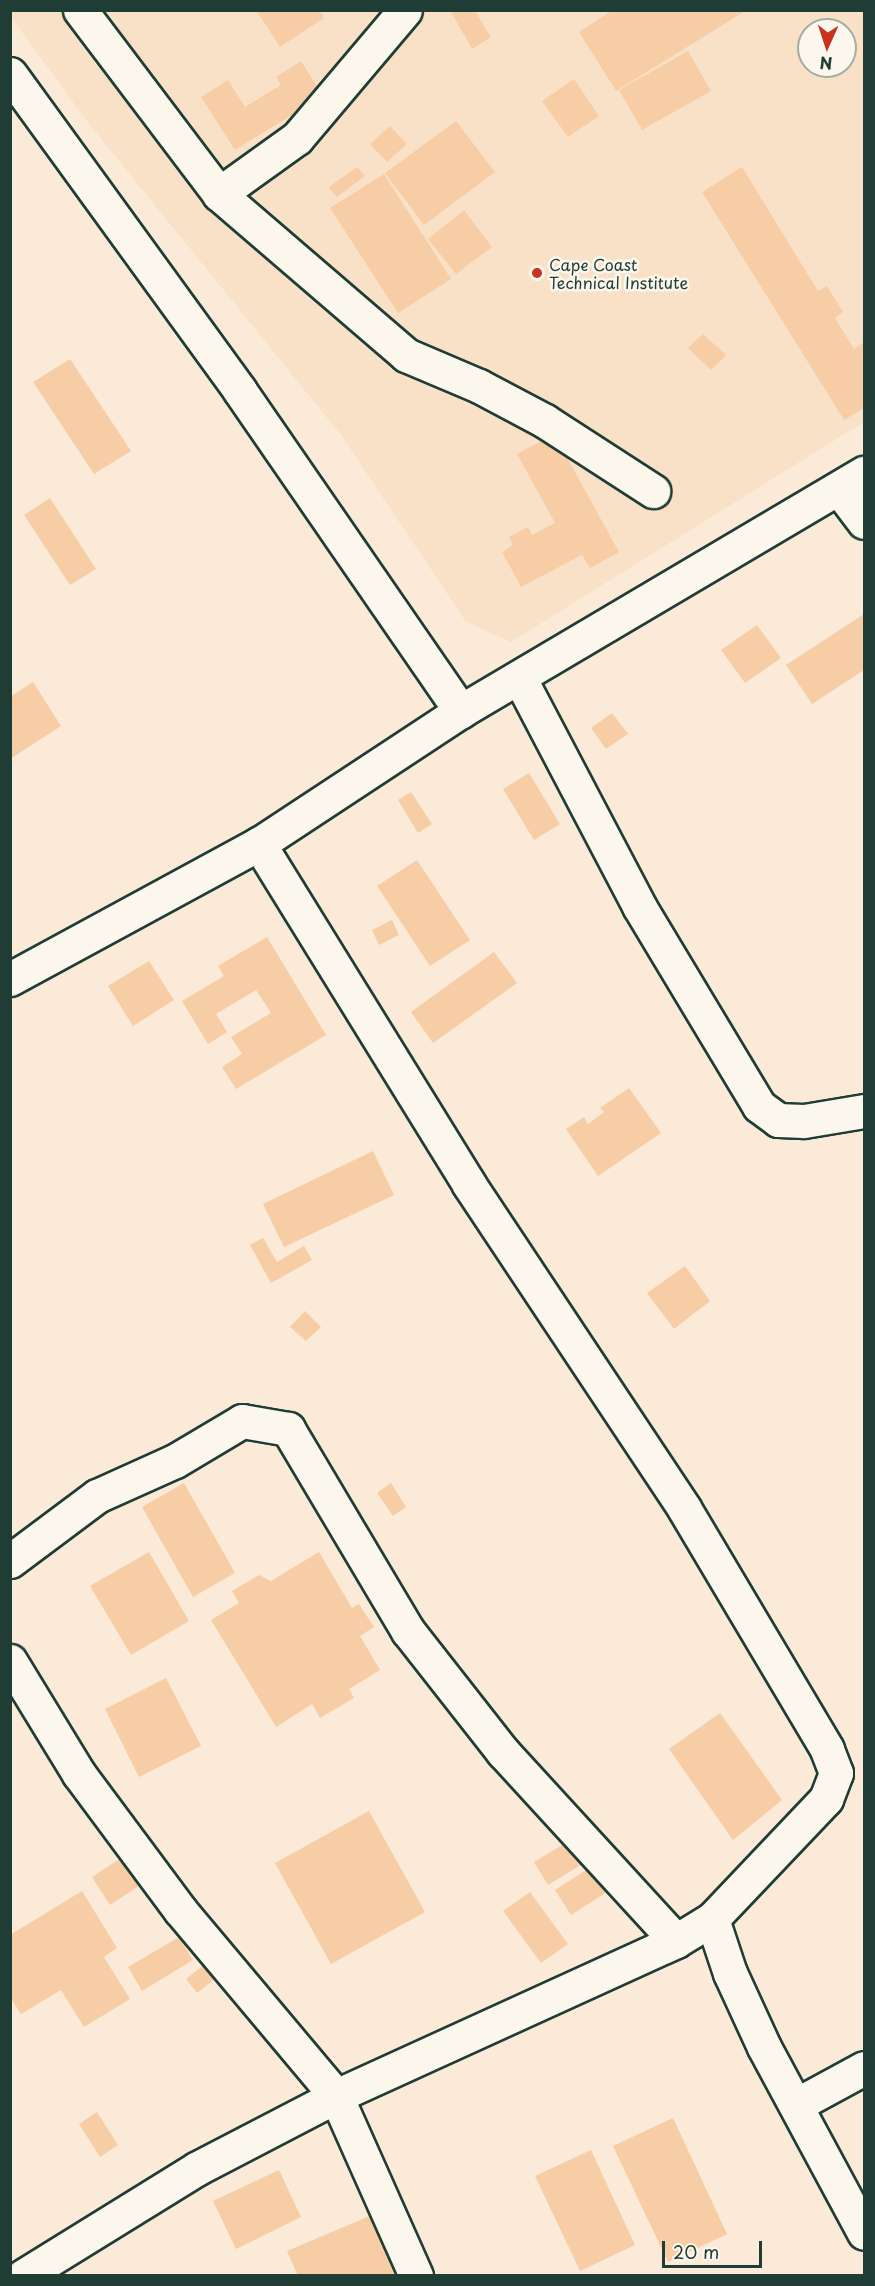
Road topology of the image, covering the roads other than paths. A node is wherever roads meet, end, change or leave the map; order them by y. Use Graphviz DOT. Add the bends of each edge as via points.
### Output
graph roads {
  1 [pos="80,10"];
  2 [pos="405,10"];
  3 [pos="10,74"];
  4 [pos="219,194"];
  5 [pos="852,481"];
  6 [pos="654,491"];
  7 [pos="864,522"];
  8 [pos="520,679"];
  9 [pos="461,711"];
  10 [pos="258,844"];
  11 [pos="10,979"];
  12 [pos="864,1111"];
  13 [pos="10,1561"];
  14 [pos="10,1661"];
  15 [pos="712,1919"];
  16 [pos="676,1941"];
  17 [pos="864,2068"];
  18 [pos="336,2096"];
  19 [pos="796,2105"];
  20 [pos="864,2233"];
  21 [pos="23,2276"];
  22 [pos="416,2276"];
  1 -- 4 [label="street"];
  2 -- 4 [label="street" via="297,138"];
  3 -- 9 [label="street" via="240,392"];
  4 -- 6 [label="street" via="406,356 479,386 545,421"];
  5 -- 7 [label="street"];
  5 -- 8 [label="street"];
  8 -- 9 [label="street"];
  8 -- 12 [label="street" via="639,906 759,1106 778,1120 804,1121"];
  9 -- 10 [label="street"];
  10 -- 11 [label="street"];
  10 -- 15 [label="street" via="469,1184 684,1508 827,1749 836,1773 826,1799"];
  13 -- 16 [label="street" via="97,1497 175,1461 242,1421 288,1429 408,1631 503,1752"];
  14 -- 18 [label="street" via="79,1774 173,1901"];
  15 -- 16 [label="street"];
  15 -- 19 [label="street" via="730,1973"];
  16 -- 18 [label="street"];
  17 -- 19 [label="street"];
  18 -- 21 [label="street" via="196,2169"];
  18 -- 22 [label="street"];
  19 -- 20 [label="street"];
}
